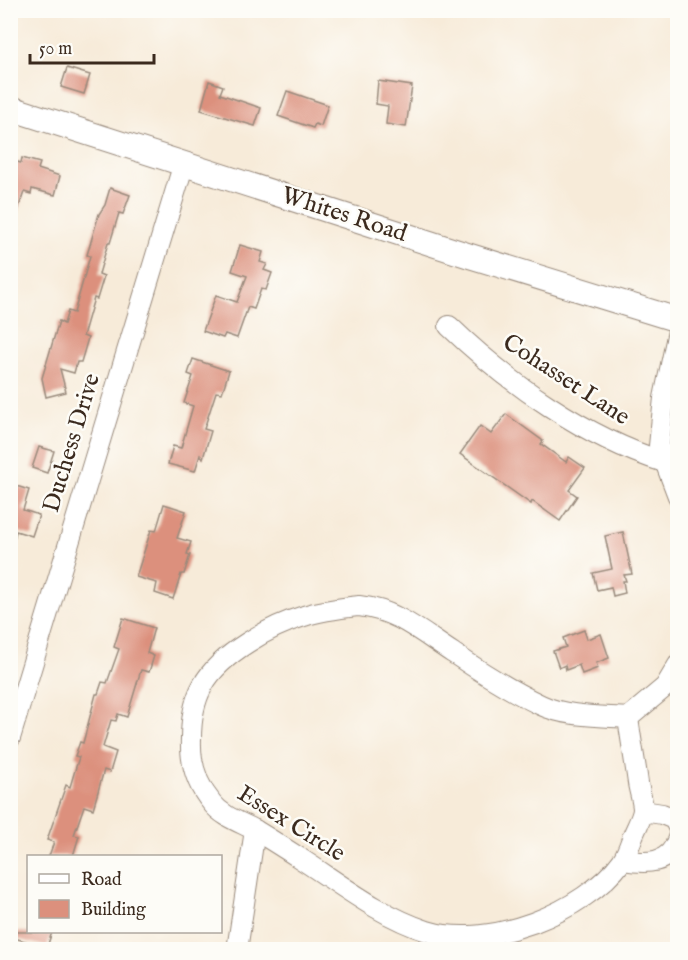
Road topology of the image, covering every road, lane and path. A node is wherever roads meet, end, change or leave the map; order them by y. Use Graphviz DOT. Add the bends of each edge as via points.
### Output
graph roads {
  1 [pos="10,108"];
  2 [pos="184,163"];
  3 [pos="678,320"];
  4 [pos="449,326"];
  5 [pos="678,331"];
  6 [pos="671,457"];
  7 [pos="678,496"];
  8 [pos="678,665"];
  9 [pos="628,718"];
  10 [pos="10,738"];
  11 [pos="643,811"];
  12 [pos="678,827"];
  13 [pos="255,830"];
  14 [pos="678,838"];
  15 [pos="624,860"];
  16 [pos="237,950"];
  1 -- 2 [label="street, Whites Road"];
  2 -- 3 [label="street, Whites Road"];
  2 -- 10 [label="street, Duchess Drive"];
  4 -- 6 [label="street, Cohasset Lane" via="505,375 581,426 637,454"];
  5 -- 6 [label="street" via="659,446"];
  6 -- 7 [label="street"];
  8 -- 9 [label="street" via="665,687"];
  9 -- 11 [label="street"];
  9 -- 13 [label="street, Essex Circle" via="544,706 386,611 359,606 305,615 260,636 224,660 203,686 191,723 190,754 203,791 227,817"];
  11 -- 12 [label="street" via="674,819"];
  11 -- 15 [label="street, Essex Circle"];
  13 -- 15 [label="street, Essex Circle" via="376,907 429,932 504,932 541,920 590,893"];
  13 -- 16 [label="street"];
  14 -- 15 [label="street" via="673,849 658,861"];
}
